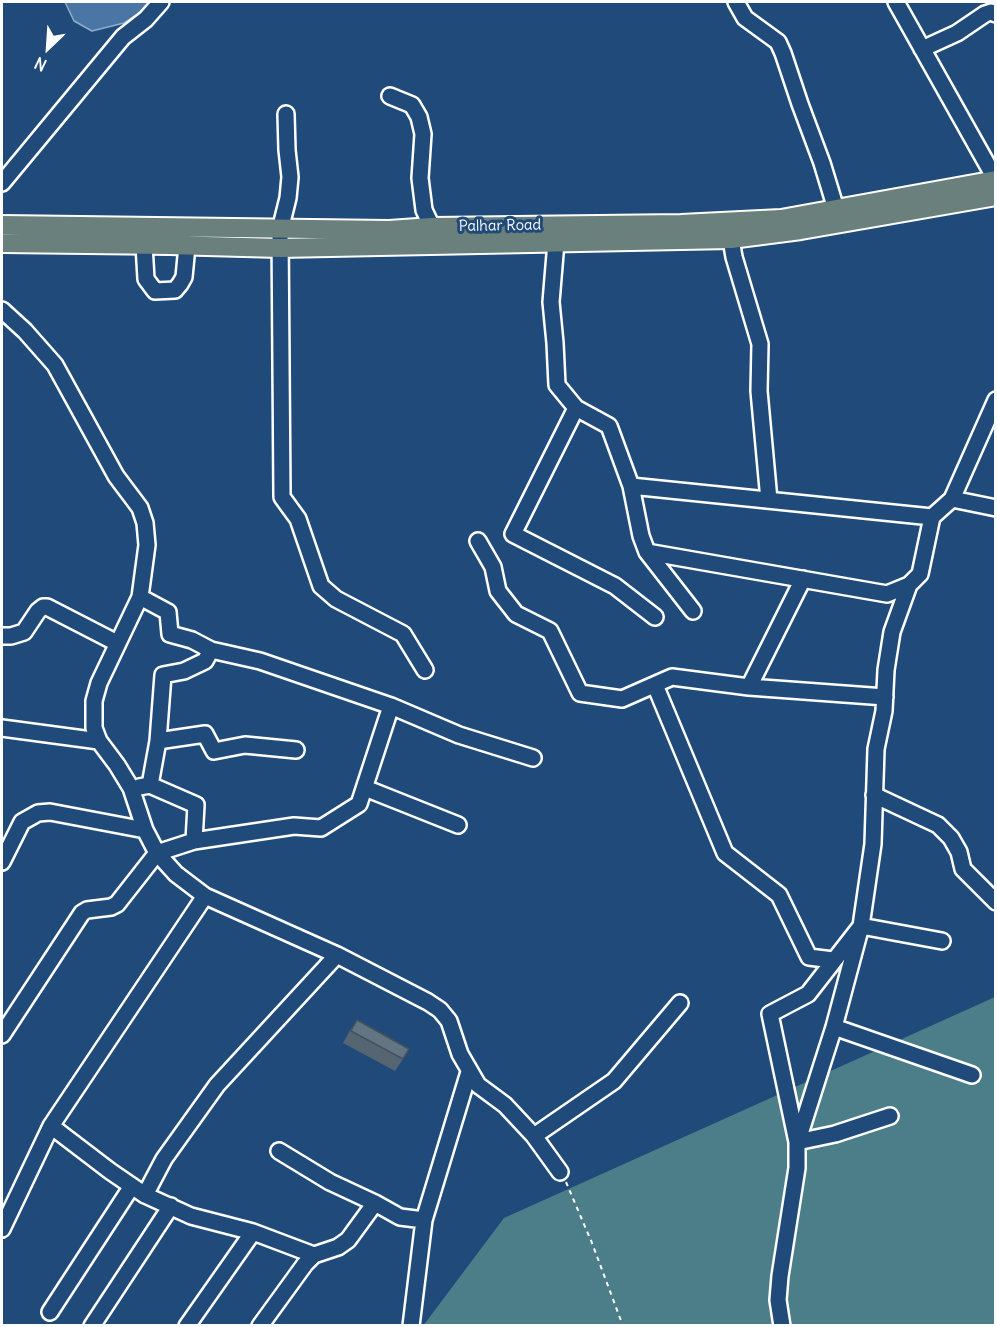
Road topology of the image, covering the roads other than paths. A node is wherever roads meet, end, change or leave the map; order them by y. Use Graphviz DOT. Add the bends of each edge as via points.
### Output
graph roads {
  1 [pos="161,2"];
  2 [pos="736,2"];
  3 [pos="896,2"];
  4 [pos="996,14"];
  5 [pos="922,49"];
  6 [pos="390,96"];
  7 [pos="286,114"];
  8 [pos="995,180"];
  9 [pos="2,183"];
  10 [pos="996,196"];
  11 [pos="836,209"];
  12 [pos="2,225"];
  13 [pos="432,227"];
  14 [pos="280,230"];
  15 [pos="731,238"];
  16 [pos="556,242"];
  17 [pos="2,243"];
  18 [pos="144,245"];
  19 [pos="187,246"];
  20 [pos="280,248"];
  21 [pos="2,310"];
  22 [pos="996,400"];
  23 [pos="576,408"];
  24 [pos="631,486"];
  25 [pos="952,499"];
  26 [pos="769,500"];
  27 [pos="996,508"];
  28 [pos="932,518"];
  29 [pos="478,541"];
  30 [pos="647,552"];
  31 [pos="803,579"];
  32 [pos="909,585"];
  33 [pos="140,597"];
  34 [pos="693,610"];
  35 [pos="656,616"];
  36 [pos="2,636"];
  37 [pos="117,643"];
  38 [pos="211,650"];
  39 [pos="425,670"];
  40 [pos="655,685"];
  41 [pos="748,687"];
  42 [pos="885,697"];
  43 [pos="392,706"];
  44 [pos="2,728"];
  45 [pos="99,741"];
  46 [pos="158,741"];
  47 [pos="296,750"];
  48 [pos="534,758"];
  49 [pos="150,785"];
  50 [pos="130,788"];
  51 [pos="365,788"];
  52 [pos="874,795"];
  53 [pos="458,825"];
  54 [pos="145,830"];
  55 [pos="194,841"];
  56 [pos="157,853"];
  57 [pos="2,862"];
  58 [pos="205,896"];
  59 [pos="996,902"];
  60 [pos="861,926"];
  61 [pos="942,940"];
  62 [pos="337,955"];
  63 [pos="833,960"];
  64 [pos="680,1003"];
  65 [pos="834,1027"];
  66 [pos="2,1035"];
  67 [pos="469,1072"];
  68 [pos="972,1074"];
  69 [pos="890,1116"];
  70 [pos="51,1126"];
  71 [pos="534,1136"];
  72 [pos="797,1142"];
  73 [pos="279,1152"];
  74 [pos="560,1172"];
  75 [pos="132,1186"];
  76 [pos="145,1195"];
  77 [pos="375,1203"];
  78 [pos="171,1206"];
  79 [pos="424,1220"];
  80 [pos="2,1229"];
  81 [pos="253,1232"];
  82 [pos="314,1255"];
  83 [pos="50,1312"];
  84 [pos="92,1326"];
  85 [pos="187,1326"];
  86 [pos="260,1326"];
  87 [pos="411,1326"];
  88 [pos="782,1326"];
  1 -- 9 [label="street" via="123,37"];
  2 -- 11 [label="street" via="745,18 778,42"];
  3 -- 5 [label="street"];
  4 -- 5 [label="street" via="985,14 957,33"];
  5 -- 8 [label="street"];
  6 -- 13 [label="street" via="412,105 419,117 423,134 422,196"];
  7 -- 14 [label="street" via="290,177"];
  8 -- 11 [label="main road, Palhar Road"];
  10 -- 15 [label="main road, Palhar Road" via="801,230"];
  11 -- 13 [label="main road, Palhar Road" via="781,219 681,224"];
  12 -- 14 [label="main road, Palhar Road"];
  13 -- 14 [label="main road, Palhar Road"];
  14 -- 20 [label="street"];
  15 -- 16 [label="main road, Palhar Road"];
  15 -- 26 [label="street" via="759,344 759,391"];
  16 -- 20 [label="main road, Palhar Road"];
  16 -- 23 [label="street" via="550,302 557,385"];
  17 -- 18 [label="main road, Palhar Road"];
  18 -- 19 [label="main road, Palhar Road"];
  18 -- 19 [label="street" via="146,279 155,291 176,290 184,277"];
  19 -- 20 [label="main road, Palhar Road"];
  20 -- 39 [label="street" via="282,496 298,519 321,586 336,599 403,634"];
  21 -- 33 [label="street" via="55,365 116,476 140,508 147,545"];
  22 -- 25 [label="street"];
  23 -- 24 [label="street" via="609,426"];
  23 -- 35 [label="street" via="513,534 615,586"];
  24 -- 26 [label="street"];
  24 -- 30 [label="street"];
  25 -- 27 [label="street"];
  25 -- 28 [label="street"];
  26 -- 28 [label="street"];
  28 -- 32 [label="street" via="920,574"];
  29 -- 40 [label="street" via="493,567 498,591 516,614 550,632 580,693 622,699"];
  30 -- 31 [label="street"];
  30 -- 34 [label="street"];
  31 -- 32 [label="street" via="887,594"];
  31 -- 41 [label="street"];
  32 -- 42 [label="street" via="892,632"];
  33 -- 37 [label="street"];
  33 -- 38 [label="street" via="168,612 170,634"];
  36 -- 37 [label="street" via="24,632 38,611 47,607"];
  37 -- 45 [label="street" via="94,702 94,728"];
  38 -- 43 [label="street" via="260,661"];
  38 -- 46 [label="street" via="205,661 163,675"];
  40 -- 41 [label="street" via="672,677"];
  40 -- 63 [label="street" via="725,853 779,895 809,957"];
  41 -- 42 [label="street"];
  42 -- 52 [label="street" via="876,749"];
  43 -- 48 [label="street" via="459,735"];
  43 -- 51 [label="street"];
  44 -- 45 [label="street"];
  45 -- 50 [label="street"];
  46 -- 47 [label="street" via="205,734 214,751 245,745"];
  46 -- 49 [label="street"];
  49 -- 50 [label="street"];
  49 -- 55 [label="street" via="196,805"];
  50 -- 54 [label="street"];
  51 -- 53 [label="street"];
  51 -- 55 [label="street" via="359,804 321,828 294,826"];
  52 -- 59 [label="street" via="938,825 959,852 963,869"];
  52 -- 60 [label="street" via="873,844"];
  54 -- 56 [label="street"];
  54 -- 57 [label="street" via="38,813 22,822"];
  55 -- 56 [label="street"];
  56 -- 58 [label="street"];
  56 -- 66 [label="street" via="117,904 82,913"];
  58 -- 62 [label="street"];
  58 -- 70 [label="street"];
  60 -- 61 [label="street"];
  60 -- 63 [label="street"];
  60 -- 65 [label="street"];
  62 -- 67 [label="street" via="440,1011 449,1021"];
  62 -- 76 [label="street" via="217,1085 164,1159"];
  63 -- 72 [label="street" via="808,994 770,1014"];
  64 -- 71 [label="street" via="614,1081"];
  65 -- 68 [label="street"];
  65 -- 72 [label="street"];
  67 -- 71 [label="street"];
  67 -- 79 [label="street"];
  69 -- 72 [label="street"];
  70 -- 75 [label="street"];
  70 -- 80 [label="street"];
  71 -- 74 [label="street"];
  72 -- 88 [label="street" via="797,1168 778,1300"];
  73 -- 77 [label="street"];
  75 -- 76 [label="street"];
  75 -- 83 [label="street"];
  76 -- 78 [label="street"];
  77 -- 79 [label="street" via="400,1217"];
  77 -- 82 [label="street" via="348,1240"];
  78 -- 81 [label="street" via="192,1216"];
  78 -- 84 [label="street"];
  79 -- 87 [label="street"];
  81 -- 82 [label="street"];
  81 -- 85 [label="street"];
  82 -- 86 [label="street"];
}
